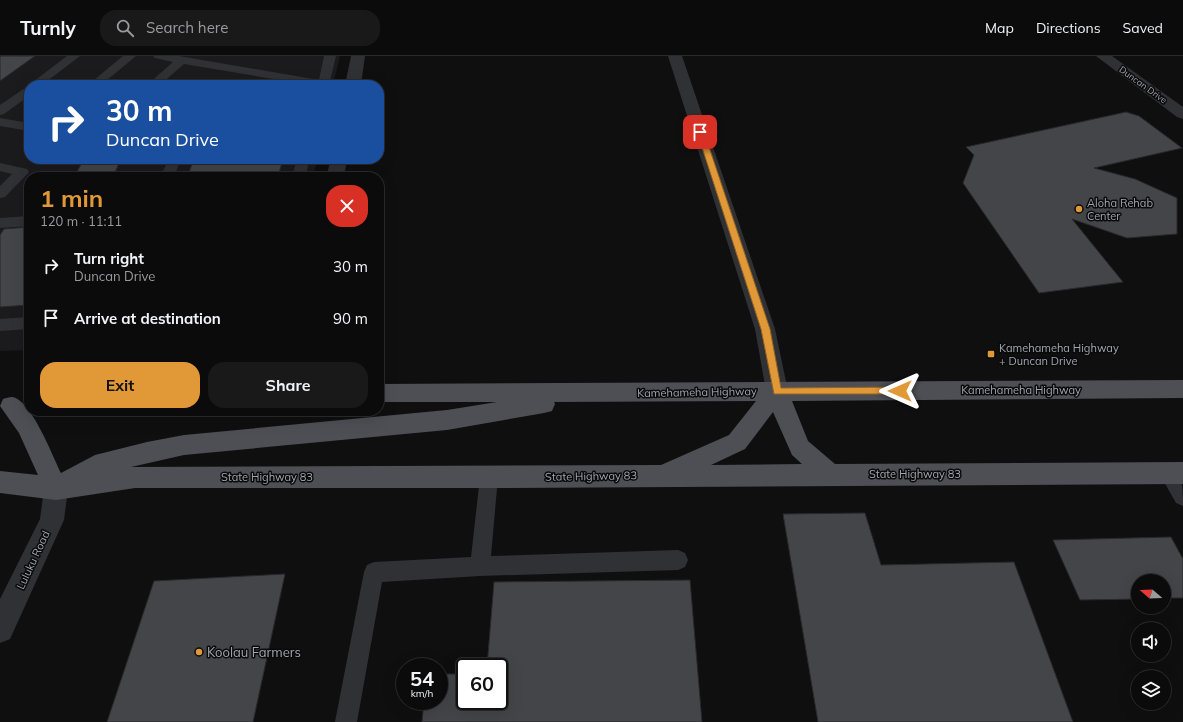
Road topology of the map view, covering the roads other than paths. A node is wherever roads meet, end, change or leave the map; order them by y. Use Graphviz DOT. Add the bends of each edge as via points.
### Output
graph roads {
  1 [pos="74,56"];
  2 [pos="130,56"];
  3 [pos="159,56"];
  4 [pos="330,56"];
  5 [pos="358,56"];
  6 [pos="675,56"];
  7 [pos="1103,56"];
  8 [pos="182,60"];
  9 [pos="42,80"];
  10 [pos="100,80"];
  11 [pos="159,80"];
  12 [pos="295,80"];
  13 [pos="324,80"];
  14 [pos="354,80"];
  15 [pos="24,94"];
  16 [pos="0,111"];
  17 [pos="1183,114"];
  18 [pos="0,122"];
  19 [pos="24,126"];
  20 [pos="0,167"];
  21 [pos="0,194"];
  22 [pos="24,221"];
  23 [pos="0,223"];
  24 [pos="24,323"];
  25 [pos="0,325"];
  26 [pos="1183,389"];
  27 [pos="777,392"];
  28 [pos="384,393"];
  29 [pos="606,393"];
  30 [pos="13,406"];
  31 [pos="1176,473"];
  32 [pos="830,475"];
  33 [pos="662,476"];
  34 [pos="489,477"];
  35 [pos="0,482"];
  36 [pos="56,489"];
  37 [pos="1183,497"];
  38 [pos="678,560"];
  39 [pos="480,566"];
  40 [pos="0,629"];
  41 [pos="346,722"];
  1 -- 9 [label="lane"];
  2 -- 10 [label="lane"];
  3 -- 8 [label="lane"];
  4 -- 13 [label="lane"];
  5 -- 14 [label="street"];
  6 -- 27 [label="street" via="765,329"];
  7 -- 17 [label="street, Duncan Drive"];
  8 -- 11 [label="lane"];
  8 -- 12 [label="lane"];
  15 -- 16 [label="lane"];
  18 -- 19 [label="lane"];
  20 -- 21 [label="lane" via="22,172"];
  22 -- 23 [label="lane"];
  24 -- 25 [label="lane"];
  26 -- 27 [label="main road, Kamehameha Highway"];
  27 -- 29 [label="main road, Kamehameha Highway"];
  27 -- 32 [label="main road" via="800,448"];
  27 -- 33 [label="main road" via="737,442"];
  28 -- 29 [label="main road, Kamehameha Highway"];
  29 -- 36 [label="main road" via="447,420 184,445 95,466"];
  30 -- 36 [label="main road" via="28,427"];
  31 -- 32 [label="main road, State Highway 83"];
  31 -- 37 [label="lane"];
  32 -- 33 [label="main road, State Highway 83"];
  33 -- 34 [label="main road, State Highway 83"];
  34 -- 36 [label="main road, State Highway 83" via="135,477"];
  34 -- 39 [label="lane"];
  35 -- 36 [label="main road, State Highway 83"];
  36 -- 40 [label="street, Luluku Road" via="52,520"];
  38 -- 39 [label="lane"];
  39 -- 41 [label="lane" via="374,572"];
}
